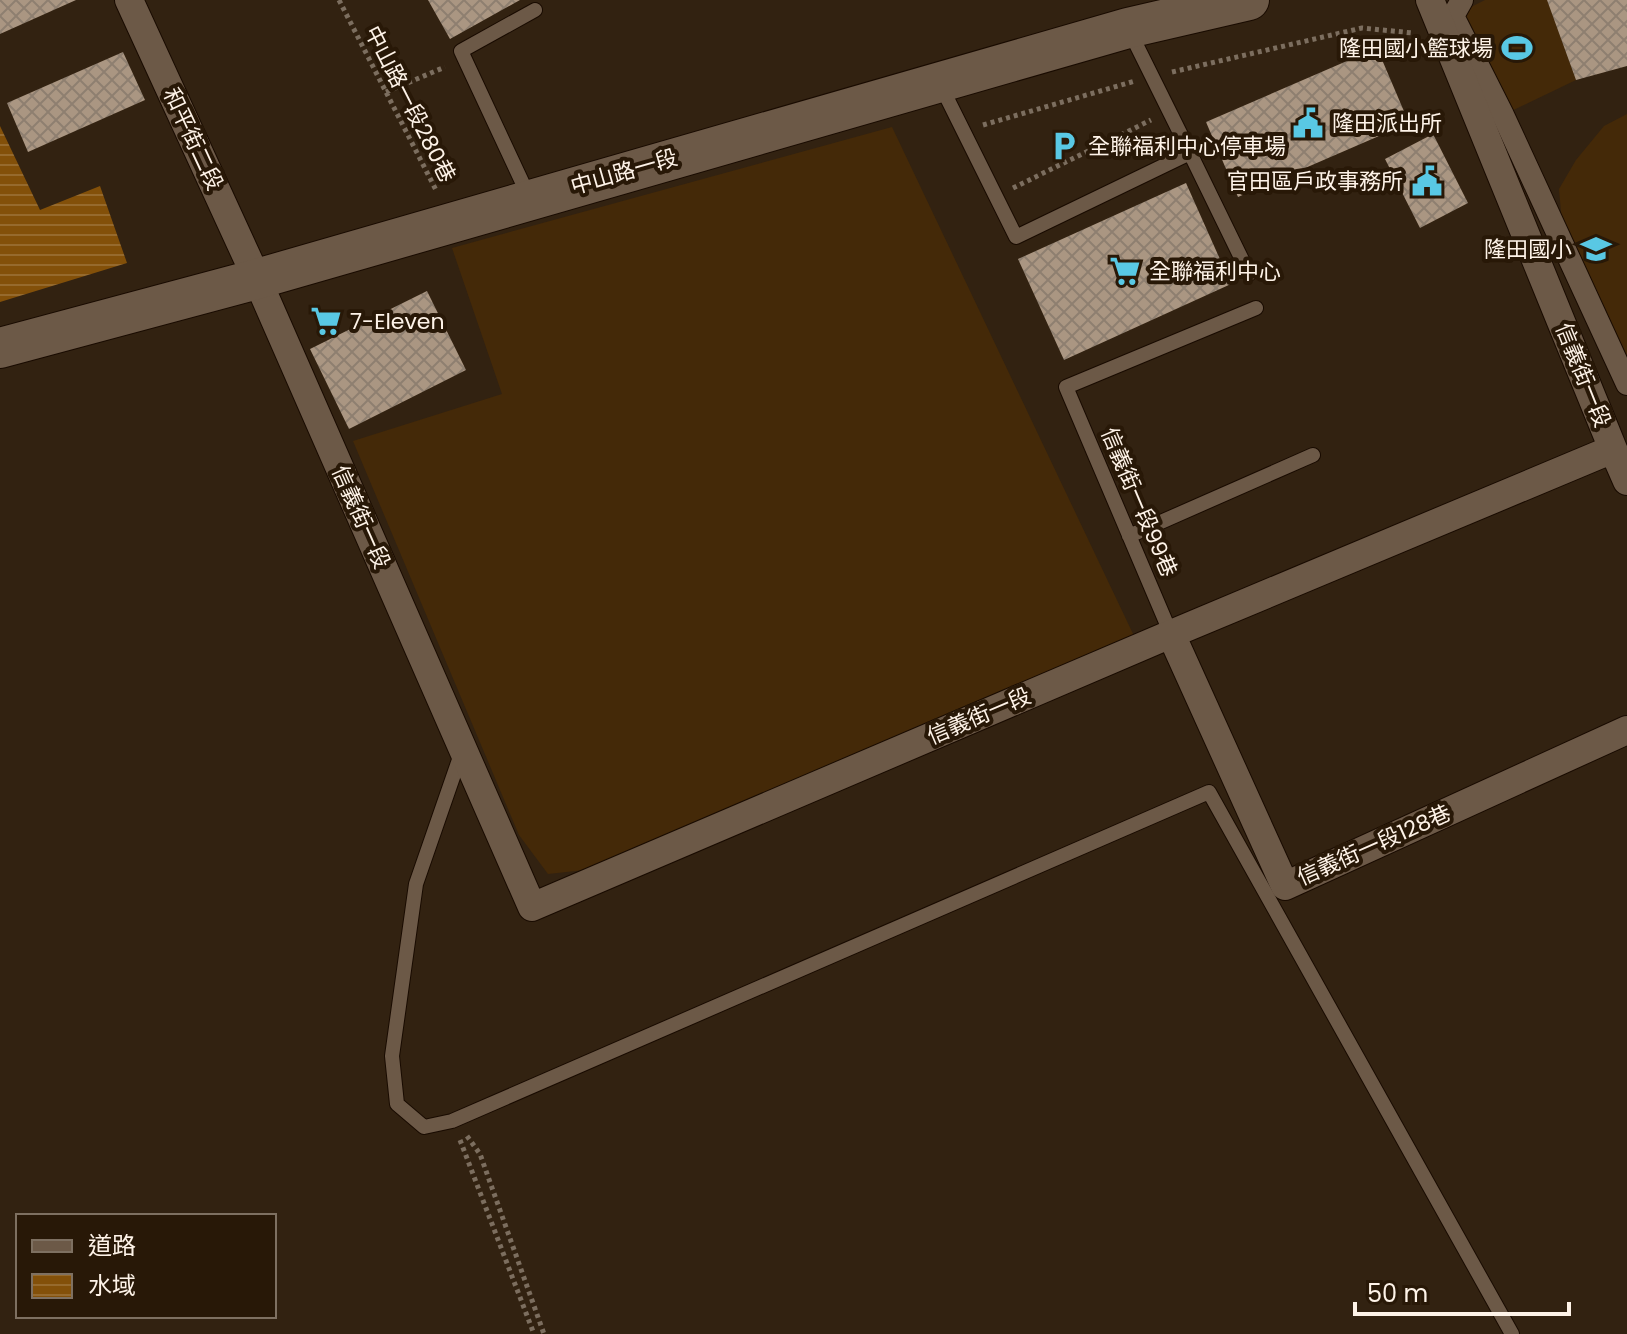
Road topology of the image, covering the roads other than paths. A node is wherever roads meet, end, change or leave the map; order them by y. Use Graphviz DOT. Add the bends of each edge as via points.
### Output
graph roads {
  1 [pos="129,0"];
  2 [pos="1249,0"];
  3 [pos="1430,0"];
  4 [pos="1462,0"];
  5 [pos="535,10"];
  6 [pos="1128,28"];
  7 [pos="939,82"];
  8 [pos="1190,153"];
  9 [pos="530,199"];
  10 [pos="1249,274"];
  11 [pos="257,279"];
  12 [pos="1256,308"];
  13 [pos="0,348"];
  14 [pos="1627,384"];
  15 [pos="1613,449"];
  16 [pos="1313,455"];
  17 [pos="1627,481"];
  18 [pos="1129,536"];
  19 [pos="1171,634"];
  20 [pos="1627,730"];
  21 [pos="463,750"];
  22 [pos="1512,1334"];
  1 -- 11 [label="street, 和平街二段"];
  2 -- 6 [label="main road, 中山路一段"];
  3 -- 15 [label="street, 信義街一段"];
  4 -- 14 [label="street" via="1453,16"];
  5 -- 9 [label="lane" via="461,51"];
  6 -- 7 [label="main road, 中山路一段"];
  6 -- 8 [label="lane"];
  7 -- 8 [label="lane" via="1016,237"];
  7 -- 9 [label="main road, 中山路一段"];
  8 -- 10 [label="lane"];
  9 -- 11 [label="main road, 中山路一段"];
  11 -- 13 [label="main road, 中山路一段"];
  11 -- 21 [label="street, 信義街一段"];
  12 -- 18 [label="lane, 信義街一段99巷" via="1066,387"];
  15 -- 17 [label="street"];
  15 -- 19 [label="street, 信義街一段"];
  16 -- 18 [label="lane"];
  18 -- 19 [label="lane, 信義街一段99巷"];
  19 -- 20 [label="street, 信義街一段128巷" via="1285,886"];
  19 -- 21 [label="street, 信義街一段" via="532,907"];
  21 -- 22 [label="lane" via="416,884 392,1056 397,1104 424,1127 452,1121 1209,792"];
}
